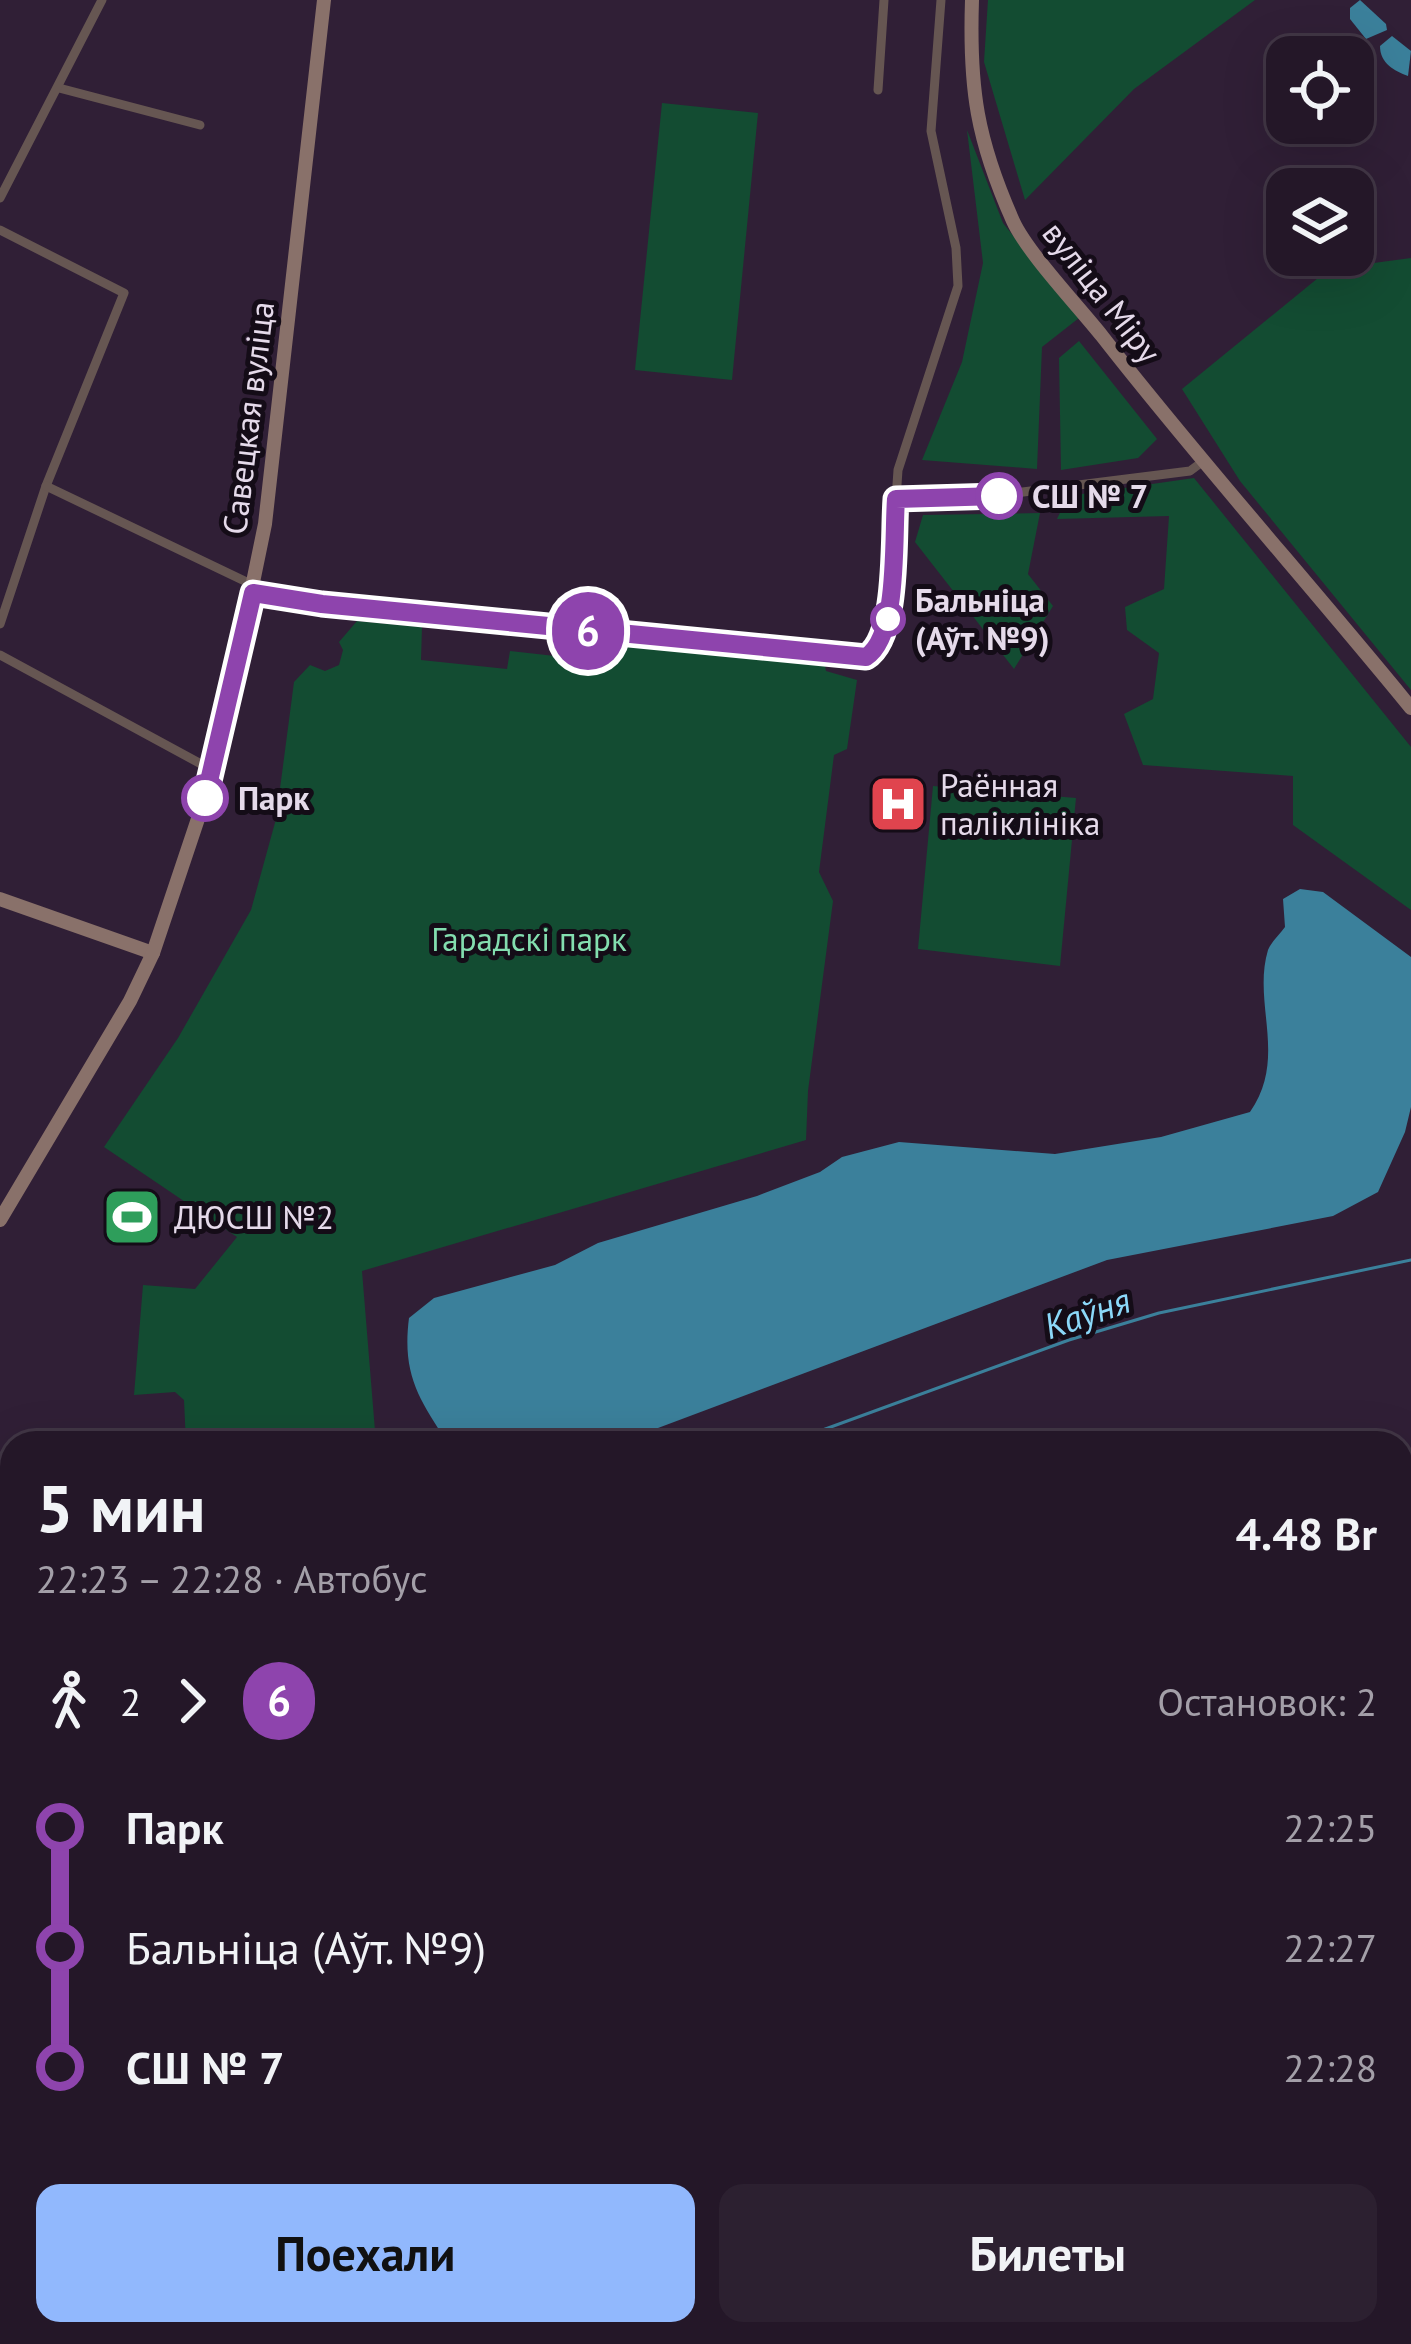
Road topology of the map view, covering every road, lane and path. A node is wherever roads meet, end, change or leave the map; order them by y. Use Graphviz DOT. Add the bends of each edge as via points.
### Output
graph roads {
  1 [pos="102,0"];
  2 [pos="324,0"];
  3 [pos="884,0"];
  4 [pos="941,0"];
  5 [pos="972,0"];
  6 [pos="59,88"];
  7 [pos="878,90"];
  8 [pos="200,124"];
  9 [pos="0,198"];
  10 [pos="0,230"];
  11 [pos="1202,462"];
  12 [pos="46,486"];
  13 [pos="896,499"];
  14 [pos="254,589"];
  15 [pos="0,624"];
  16 [pos="887,630"];
  17 [pos="0,655"];
  18 [pos="1411,708"];
  19 [pos="214,771"];
  20 [pos="0,899"];
  21 [pos="153,953"];
  22 [pos="0,1220"];
  1 -- 6 [label="street"];
  2 -- 14 [label="street, Савецкая вуліца"];
  3 -- 7 [label="street"];
  4 -- 13 [label="street" via="931,131 958,286 898,470"];
  5 -- 11 [label="street, вуліца Міру" via="976,119 1015,225"];
  6 -- 8 [label="street"];
  6 -- 9 [label="street"];
  10 -- 12 [label="street" via="124,293"];
  11 -- 13 [label="street" via="999,496"];
  11 -- 18 [label="street, вуліца Міру"];
  12 -- 14 [label="street"];
  12 -- 15 [label="street"];
  13 -- 16 [label="street"];
  14 -- 16 [label="street" via="322,604 854,658 877,650"];
  14 -- 19 [label="street, Савецкая вуліца"];
  17 -- 19 [label="street"];
  19 -- 21 [label="street, Савецкая вуліца"];
  20 -- 21 [label="street"];
  21 -- 22 [label="street, Савецкая вуліца"];
}
